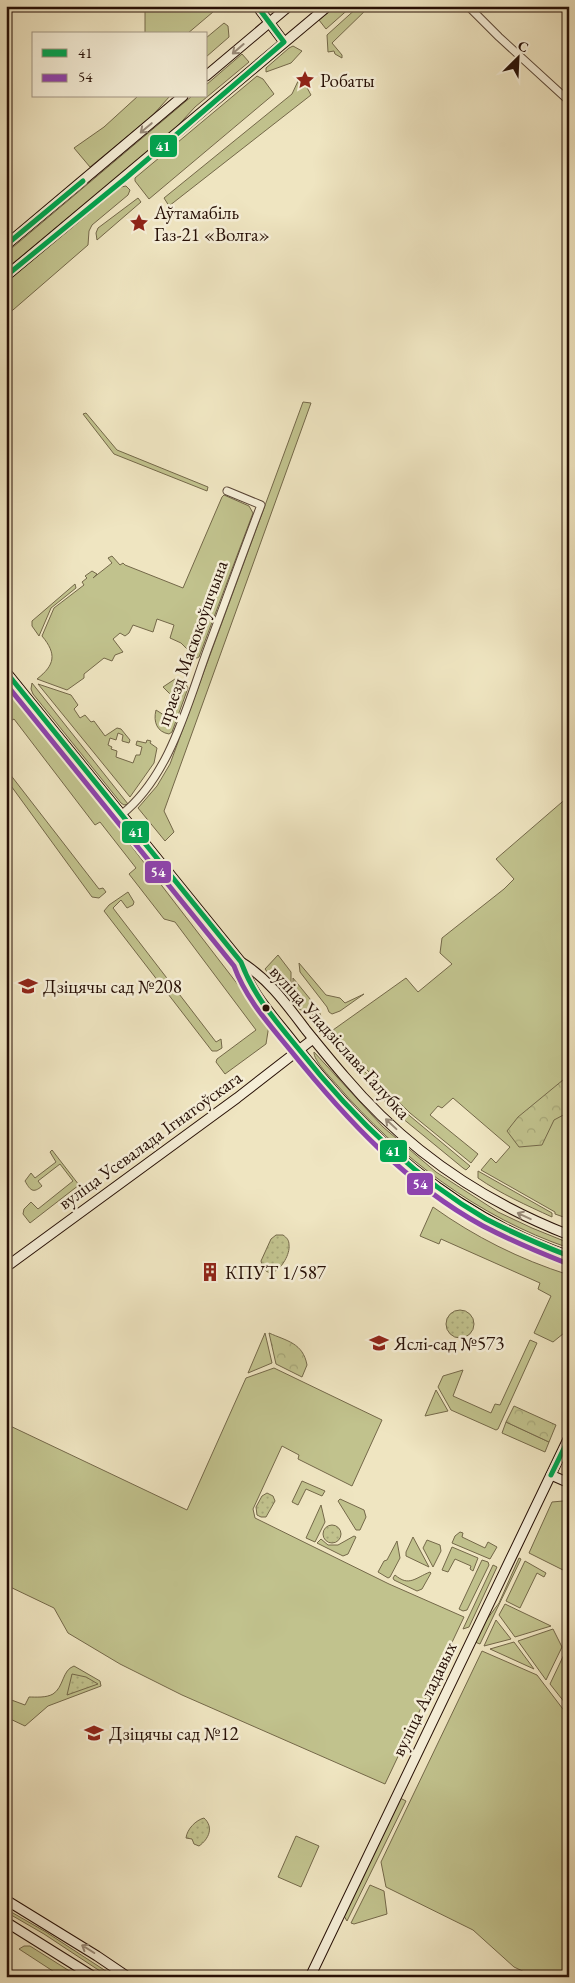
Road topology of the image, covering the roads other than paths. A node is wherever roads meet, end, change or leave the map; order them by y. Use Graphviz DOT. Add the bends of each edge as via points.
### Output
graph roads {
  1 [pos="257,6"];
  2 [pos="289,6"];
  3 [pos="328,6"];
  4 [pos="468,6"];
  5 [pos="269,22"];
  6 [pos="284,42"];
  7 [pos="208,74"];
  8 [pos="181,98"];
  9 [pos="569,101"];
  10 [pos="6,245"];
  11 [pos="6,276"];
  12 [pos="227,491"];
  13 [pos="6,672"];
  14 [pos="17,686"];
  15 [pos="6,694"];
  16 [pos="121,814"];
  17 [pos="241,962"];
  18 [pos="313,1039"];
  19 [pos="299,1050"];
  20 [pos="569,1235"];
  21 [pos="569,1256"];
  22 [pos="6,1267"];
  23 [pos="569,1437"];
  24 [pos="551,1475"];
  25 [pos="569,1483"];
  26 [pos="6,1900"];
  27 [pos="6,1922"];
  28 [pos="94,1977"];
  29 [pos="128,1977"];
  30 [pos="310,1977"];
  1 -- 5 [label="main road"];
  2 -- 5 [label="main road"];
  3 -- 6 [label="main road"];
  4 -- 9 [label="street" via="498,38"];
  5 -- 6 [label="main road"];
  5 -- 7 [label="main road, one-way"];
  6 -- 11 [label="main road"];
  8 -- 10 [label="main road, one-way"];
  12 -- 16 [label="street, праезд Масюкоўшчына" via="261,505 171,747 141,797"];
  13 -- 14 [label="main road, вуліца Уладзіслава Галубка"];
  14 -- 15 [label="main road"];
  14 -- 16 [label="main road, вуліца Уладзіслава Галубка"];
  16 -- 17 [label="main road, вуліца Уладзіслава Галубка"];
  17 -- 18 [label="main road, вуліца Уладзіслава Галубка" via="266,981"];
  17 -- 19 [label="main road, вуліца Уладзіслава Галубка" via="252,990"];
  18 -- 19 [label="main road, вуліца Усевалада Ігнатоўскага"];
  20 -- 18 [label="main road, вуліца Уладзіслава Галубка, one-way" via="501,1204 430,1157 370,1104"];
  19 -- 21 [label="main road, вуліца Уладзіслава Галубка" via="360,1122 424,1178 499,1227"];
  19 -- 22 [label="main road, вуліца Усевалада Ігнатоўскага"];
  23 -- 24 [label="main road, вуліца Аладавых"];
  24 -- 25 [label="main road"];
  24 -- 30 [label="main road, вуліца Аладавых"];
  29 -- 26 [label="main road, one-way"];
  27 -- 28 [label="main road"];
}
